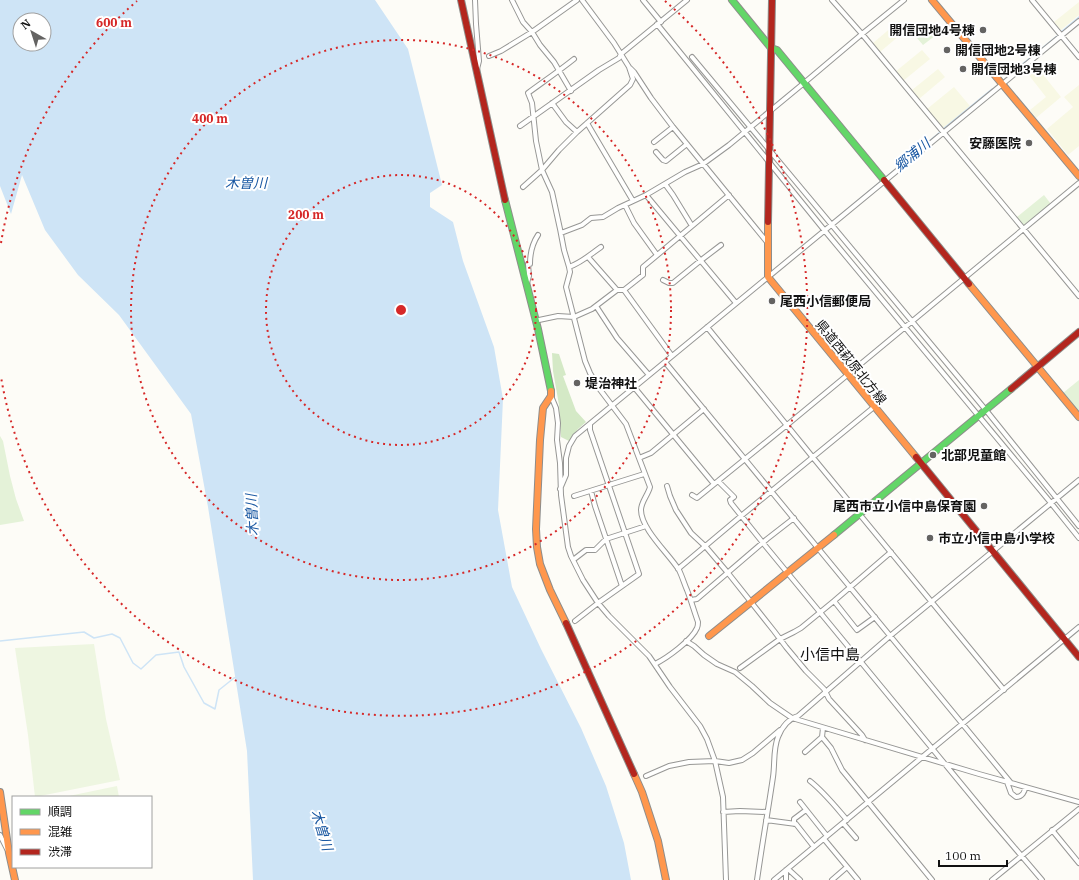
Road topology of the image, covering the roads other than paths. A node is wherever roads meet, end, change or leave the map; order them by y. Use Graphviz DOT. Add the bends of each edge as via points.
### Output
graph roads {
  1 [pos="461,0"];
  2 [pos="475,0"];
  3 [pos="512,0"];
  4 [pos="577,0"];
  5 [pos="582,0"];
  6 [pos="643,0"];
  7 [pos="686,0"];
  8 [pos="732,0"];
  9 [pos="772,0"];
  10 [pos="832,0"];
  11 [pos="904,0"];
  12 [pos="932,0"];
  13 [pos="1032,0"];
  14 [pos="1079,21"];
  15 [pos="659,23"];
  16 [pos="532,32"];
  17 [pos="862,34"];
  18 [pos="1061,35"];
  19 [pos="771,48"];
  20 [pos="621,54"];
  21 [pos="489,56"];
  22 [pos="692,57"];
  23 [pos="1079,57"];
  24 [pos="574,59"];
  25 [pos="629,66"];
  26 [pos="477,71"];
  27 [pos="560,71"];
  28 [pos="804,83"];
  29 [pos="1002,84"];
  30 [pos="571,91"];
  31 [pos="552,103"];
  32 [pos="770,111"];
  33 [pos="533,117"];
  34 [pos="587,123"];
  35 [pos="520,126"];
  36 [pos="673,127"];
  37 [pos="750,127"];
  38 [pos="577,132"];
  39 [pos="745,132"];
  40 [pos="944,133"];
  41 [pos="654,142"];
  42 [pos="687,144"];
  43 [pos="769,150"];
  44 [pos="656,152"];
  45 [pos="769,160"];
  46 [pos="703,164"];
  47 [pos="542,170"];
  48 [pos="1079,176"];
  49 [pos="884,182"];
  50 [pos="1079,183"];
  51 [pos="665,184"];
  52 [pos="523,187"];
  53 [pos="646,195"];
  54 [pos="729,195"];
  55 [pos="633,201"];
  56 [pos="625,205"];
  57 [pos="832,225"];
  58 [pos="692,226"];
  59 [pos="1024,229"];
  60 [pos="825,231"];
  61 [pos="561,233"];
  62 [pos="538,235"];
  63 [pos="680,236"];
  64 [pos="767,242"];
  65 [pos="721,245"];
  66 [pos="601,247"];
  67 [pos="657,255"];
  68 [pos="588,257"];
  69 [pos="700,261"];
  70 [pos="569,267"];
  71 [pos="768,277"];
  72 [pos="964,278"];
  73 [pos="663,280"];
  74 [pos="526,285"];
  75 [pos="617,290"];
  76 [pos="624,290"];
  77 [pos="1079,296"];
  78 [pos="736,303"];
  79 [pos="596,306"];
  80 [pos="574,317"];
  81 [pos="539,320"];
  82 [pos="912,322"];
  83 [pos="708,327"];
  84 [pos="906,328"];
  85 [pos="1079,332"];
  86 [pos="672,356"];
  87 [pos="665,362"];
  88 [pos="1037,366"];
  89 [pos="649,375"];
  90 [pos="848,375"];
  91 [pos="634,387"];
  92 [pos="551,396"];
  93 [pos="611,405"];
  94 [pos="874,407"];
  95 [pos="704,409"];
  96 [pos="985,409"];
  97 [pos="979,415"];
  98 [pos="1079,417"];
  99 [pos="590,424"];
  100 [pos="787,425"];
  101 [pos="673,434"];
  102 [pos="639,458"];
  103 [pos="813,458"];
  104 [pos="745,459"];
  105 [pos="920,464"];
  106 [pos="644,474"];
  107 [pos="1079,480"];
  108 [pos="716,483"];
  109 [pos="609,485"];
  110 [pos="667,486"];
  111 [pos="560,489"];
  112 [pos="592,491"];
  113 [pos="772,491"];
  114 [pos="692,495"];
  115 [pos="574,496"];
  116 [pos="1057,498"];
  117 [pos="1051,503"];
  118 [pos="860,514"];
  119 [pos="741,516"];
  120 [pos="794,518"];
  121 [pos="646,526"];
  122 [pos="1079,526"];
  123 [pos="625,533"];
  124 [pos="1079,538"];
  125 [pos="606,540"];
  126 [pos="763,543"];
  127 [pos="706,547"];
  128 [pos="818,548"];
  129 [pos="891,552"];
  130 [pos="992,552"];
  131 [pos="573,560"];
  132 [pos="678,569"];
  133 [pos="728,573"];
  134 [pos="787,573"];
  135 [pos="622,586"];
  136 [pos="850,587"];
  137 [pos="691,600"];
  138 [pos="834,601"];
  139 [pos="598,602"];
  140 [pos="751,602"];
  141 [pos="932,602"];
  142 [pos="820,612"];
  143 [pos="875,617"];
  144 [pos="575,621"];
  145 [pos="1079,627"];
  146 [pos="709,636"];
  147 [pos="890,636"];
  148 [pos="780,639"];
  149 [pos="1064,639"];
  150 [pos="686,641"];
  151 [pos="1079,657"];
  152 [pos="861,662"];
  153 [pos="655,664"];
  154 [pos="740,668"];
  155 [pos="1004,690"];
  156 [pos="826,692"];
  157 [pos="792,718"];
  158 [pos="962,724"];
  159 [pos="823,728"];
  160 [pos="783,729"];
  161 [pos="822,737"];
  162 [pos="865,740"];
  163 [pos="933,749"];
  164 [pos="805,752"];
  165 [pos="922,757"];
  166 [pos="715,761"];
  167 [pos="945,764"];
  168 [pos="646,776"];
  169 [pos="810,781"];
  170 [pos="1009,782"];
  171 [pos="1025,787"];
  172 [pos="0,792"];
  173 [pos="800,802"];
  174 [pos="868,802"];
  175 [pos="1079,802"];
  176 [pos="1079,809"];
  177 [pos="806,810"];
  178 [pos="723,812"];
  179 [pos="767,812"];
  180 [pos="766,820"];
  181 [pos="845,821"];
  182 [pos="794,824"];
  183 [pos="1052,830"];
  184 [pos="0,835"];
  185 [pos="826,837"];
  186 [pos="856,838"];
  187 [pos="814,847"];
  188 [pos="9,853"];
  189 [pos="1022,856"];
  190 [pos="1079,863"];
  191 [pos="12,866"];
  192 [pos="847,867"];
  193 [pos="12,868"];
  194 [pos="787,869"];
  195 [pos="15,880"];
  196 [pos="666,880"];
  197 [pos="726,880"];
  198 [pos="757,880"];
  199 [pos="774,880"];
  200 [pos="786,880"];
  201 [pos="800,880"];
  202 [pos="832,880"];
  203 [pos="858,880"];
  204 [pos="932,880"];
  205 [pos="992,880"];
  206 [pos="1042,880"];
  1 -- 26 [label="street"];
  2 -- 26 [label="street" via="479,61"];
  3 -- 16 [label="street" via="523,22"];
  4 -- 16 [label="street"];
  5 -- 20 [label="street"];
  6 -- 15 [label="street"];
  7 -- 15 [label="street"];
  8 -- 19 [label="street"];
  9 -- 19 [label="street"];
  10 -- 17 [label="street"];
  11 -- 17 [label="street"];
  12 -- 29 [label="street"];
  13 -- 18 [label="street"];
  14 -- 18 [label="street"];
  15 -- 20 [label="street"];
  15 -- 39 [label="street"];
  16 -- 21 [label="street"];
  16 -- 27 [label="street"];
  17 -- 28 [label="street"];
  17 -- 40 [label="street"];
  18 -- 23 [label="street"];
  18 -- 29 [label="street"];
  19 -- 28 [label="street" via="777,50"];
  19 -- 32 [label="street"];
  20 -- 25 [label="street"];
  20 -- 30 [label="street" via="619,58"];
  22 -- 37 [label="street"];
  24 -- 27 [label="street"];
  25 -- 34 [label="street" via="633,79 630,84"];
  25 -- 36 [label="street"];
  26 -- 74 [label="street"];
  27 -- 30 [label="street"];
  27 -- 33 [label="street" via="528,93"];
  28 -- 32 [label="street"];
  28 -- 49 [label="street"];
  29 -- 40 [label="street"];
  29 -- 48 [label="street"];
  30 -- 31 [label="street"];
  31 -- 33 [label="street"];
  31 -- 38 [label="street"];
  32 -- 37 [label="street"];
  32 -- 43 [label="street"];
  33 -- 35 [label="street"];
  33 -- 47 [label="street"];
  34 -- 38 [label="street"];
  34 -- 55 [label="street"];
  36 -- 41 [label="street"];
  36 -- 42 [label="street"];
  37 -- 39 [label="street"];
  37 -- 43 [label="street"];
  38 -- 47 [label="street"];
  39 -- 45 [label="street"];
  39 -- 46 [label="street"];
  40 -- 49 [label="street"];
  40 -- 59 [label="street"];
  42 -- 44 [label="street" via="666,161"];
  42 -- 46 [label="street"];
  43 -- 45 [label="street"];
  43 -- 57 [label="street"];
  45 -- 60 [label="street"];
  45 -- 64 [label="street"];
  46 -- 51 [label="street"];
  46 -- 54 [label="street"];
  47 -- 52 [label="street"];
  47 -- 61 [label="street" via="552,192"];
  49 -- 57 [label="street"];
  49 -- 72 [label="street"];
  50 -- 59 [label="street"];
  51 -- 53 [label="street"];
  51 -- 58 [label="street"];
  53 -- 55 [label="street"];
  53 -- 63 [label="street"];
  54 -- 58 [label="street"];
  54 -- 64 [label="street"];
  55 -- 56 [label="street"];
  56 -- 61 [label="street" via="603,217 590,218 582,225"];
  56 -- 67 [label="street"];
  57 -- 60 [label="street"];
  57 -- 82 [label="street"];
  58 -- 63 [label="street"];
  59 -- 72 [label="street"];
  59 -- 77 [label="street"];
  60 -- 71 [label="street"];
  60 -- 84 [label="street"];
  61 -- 70 [label="street"];
  62 -- 74 [label="street" via="528,264 529,276"];
  63 -- 67 [label="street"];
  63 -- 69 [label="street"];
  64 -- 71 [label="street"];
  65 -- 69 [label="street"];
  66 -- 68 [label="street"];
  67 -- 76 [label="street" via="643,268 643,275"];
  68 -- 70 [label="street"];
  68 -- 75 [label="street"];
  69 -- 73 [label="street" via="673,283"];
  69 -- 78 [label="street"];
  70 -- 80 [label="street" via="566,287"];
  71 -- 78 [label="street"];
  71 -- 90 [label="street, 県道西萩原北方線"];
  72 -- 82 [label="street"];
  72 -- 88 [label="street"];
  74 -- 92 [label="street" via="544,354"];
  75 -- 76 [label="street"];
  75 -- 79 [label="street"];
  76 -- 86 [label="street"];
  78 -- 83 [label="street"];
  79 -- 80 [label="street"];
  79 -- 89 [label="street" via="618,338"];
  80 -- 81 [label="street" via="558,316"];
  80 -- 93 [label="street" via="585,361"];
  82 -- 84 [label="street"];
  82 -- 96 [label="street"];
  83 -- 86 [label="street"];
  83 -- 100 [label="street"];
  84 -- 90 [label="street"];
  84 -- 97 [label="street"];
  85 -- 88 [label="street"];
  86 -- 87 [label="street"];
  87 -- 89 [label="street"];
  87 -- 95 [label="street"];
  88 -- 96 [label="street"];
  88 -- 98 [label="street"];
  89 -- 91 [label="street"];
  90 -- 94 [label="street, 県道西萩原北方線"];
  90 -- 100 [label="street"];
  91 -- 93 [label="street"];
  91 -- 101 [label="street"];
  92 -- 111 [label="street" via="558,423"];
  92 -- 196 [label="street" via="543,408 540,440 536,529 540,564 642,792 658,840"];
  93 -- 99 [label="street"];
  93 -- 102 [label="street" via="626,424"];
  94 -- 103 [label="street"];
  94 -- 105 [label="street, 県道西萩原北方線"];
  95 -- 101 [label="street"];
  95 -- 104 [label="street"];
  96 -- 97 [label="street"];
  96 -- 116 [label="street"];
  97 -- 105 [label="street"];
  97 -- 117 [label="street"];
  99 -- 109 [label="street"];
  99 -- 111 [label="street" via="575,436 569,446 566,475"];
  100 -- 103 [label="street"];
  100 -- 104 [label="street"];
  101 -- 102 [label="street" via="651,453"];
  101 -- 108 [label="street"];
  102 -- 106 [label="street"];
  103 -- 113 [label="street"];
  103 -- 118 [label="street"];
  104 -- 108 [label="street"];
  104 -- 113 [label="street"];
  105 -- 118 [label="street"];
  105 -- 130 [label="street, 県道西萩原北方線"];
  106 -- 109 [label="street"];
  106 -- 121 [label="street" via="650,487 641,509"];
  107 -- 116 [label="street"];
  108 -- 114 [label="street" via="697,498"];
  108 -- 119 [label="street" via="734,497 730,500 731,503"];
  109 -- 112 [label="street"];
  109 -- 123 [label="street"];
  110 -- 127 [label="street" via="676,510 692,533"];
  111 -- 131 [label="street" via="568,547"];
  112 -- 115 [label="street"];
  112 -- 125 [label="street"];
  113 -- 119 [label="street"];
  113 -- 120 [label="street"];
  116 -- 117 [label="street"];
  116 -- 122 [label="street"];
  117 -- 124 [label="street"];
  117 -- 130 [label="street"];
  118 -- 128 [label="street"];
  118 -- 129 [label="street"];
  119 -- 126 [label="street"];
  119 -- 127 [label="street"];
  120 -- 126 [label="street"];
  120 -- 128 [label="street"];
  121 -- 123 [label="street"];
  121 -- 132 [label="street"];
  123 -- 125 [label="street"];
  123 -- 135 [label="street" via="639,574"];
  125 -- 131 [label="street" via="595,550 586,550"];
  125 -- 135 [label="street"];
  126 -- 133 [label="street"];
  126 -- 134 [label="street"];
  127 -- 132 [label="street"];
  127 -- 133 [label="street"];
  128 -- 134 [label="street"];
  128 -- 136 [label="street"];
  129 -- 136 [label="street"];
  129 -- 141 [label="street"];
  130 -- 141 [label="street"];
  130 -- 149 [label="street, 県道西萩原北方線"];
  131 -- 139 [label="street"];
  132 -- 137 [label="street"];
  133 -- 137 [label="street" via="697,599"];
  133 -- 140 [label="street"];
  134 -- 140 [label="street"];
  134 -- 142 [label="street"];
  135 -- 139 [label="street"];
  136 -- 138 [label="street"];
  136 -- 143 [label="street"];
  137 -- 150 [label="street" via="698,622 697,628"];
  138 -- 142 [label="street"];
  138 -- 143 [label="street" via="857,630"];
  139 -- 144 [label="street"];
  139 -- 153 [label="street"];
  140 -- 146 [label="street"];
  140 -- 148 [label="street"];
  141 -- 147 [label="street"];
  141 -- 155 [label="street"];
  142 -- 148 [label="street" via="794,632"];
  142 -- 152 [label="street"];
  143 -- 147 [label="street"];
  145 -- 149 [label="street"];
  147 -- 152 [label="street"];
  147 -- 158 [label="street"];
  148 -- 154 [label="street"];
  148 -- 156 [label="street"];
  149 -- 151 [label="street, 県道西萩原北方線"];
  149 -- 155 [label="street"];
  150 -- 153 [label="street" via="671,655"];
  150 -- 157 [label="street" via="717,664 735,672 770,703"];
  152 -- 156 [label="street"];
  152 -- 163 [label="street"];
  153 -- 166 [label="street" via="700,726"];
  155 -- 158 [label="street"];
  156 -- 157 [label="street" via="798,716"];
  156 -- 162 [label="street" via="829,699"];
  157 -- 159 [label="street"];
  157 -- 160 [label="street"];
  158 -- 163 [label="street"];
  158 -- 170 [label="street"];
  159 -- 161 [label="street"];
  159 -- 162 [label="street"];
  160 -- 166 [label="street" via="742,760 729,763"];
  160 -- 179 [label="street" via="778,736"];
  161 -- 164 [label="street"];
  161 -- 174 [label="street" via="842,770"];
  162 -- 165 [label="street"];
  163 -- 165 [label="street"];
  163 -- 167 [label="street"];
  165 -- 167 [label="street"];
  165 -- 174 [label="street"];
  166 -- 168 [label="street" via="669,766"];
  166 -- 178 [label="street"];
  167 -- 170 [label="street"];
  167 -- 189 [label="street"];
  169 -- 181 [label="street" via="827,796"];
  170 -- 171 [label="street"];
  170 -- 171 [label="street" via="1011,793 1016,797 1021,796"];
  171 -- 175 [label="street"];
  172 -- 188 [label="street"];
  173 -- 177 [label="street"];
  174 -- 181 [label="street"];
  174 -- 204 [label="street"];
  176 -- 183 [label="street"];
  177 -- 182 [label="street" via="794,819"];
  177 -- 185 [label="street"];
  178 -- 179 [label="street"];
  178 -- 197 [label="street"];
  179 -- 180 [label="street"];
  180 -- 182 [label="street"];
  180 -- 198 [label="street"];
  181 -- 185 [label="street"];
  181 -- 186 [label="street"];
  182 -- 187 [label="street"];
  183 -- 189 [label="street"];
  183 -- 190 [label="street"];
  184 -- 188 [label="street"];
  185 -- 187 [label="street"];
  185 -- 192 [label="street"];
  187 -- 194 [label="street"];
  188 -- 191 [label="street"];
  189 -- 205 [label="street"];
  189 -- 206 [label="street"];
  192 -- 202 [label="street"];
  192 -- 203 [label="street"];
  193 -- 195 [label="street"];
  194 -- 199 [label="street"];
  194 -- 200 [label="street"];
  194 -- 201 [label="street"];
}
